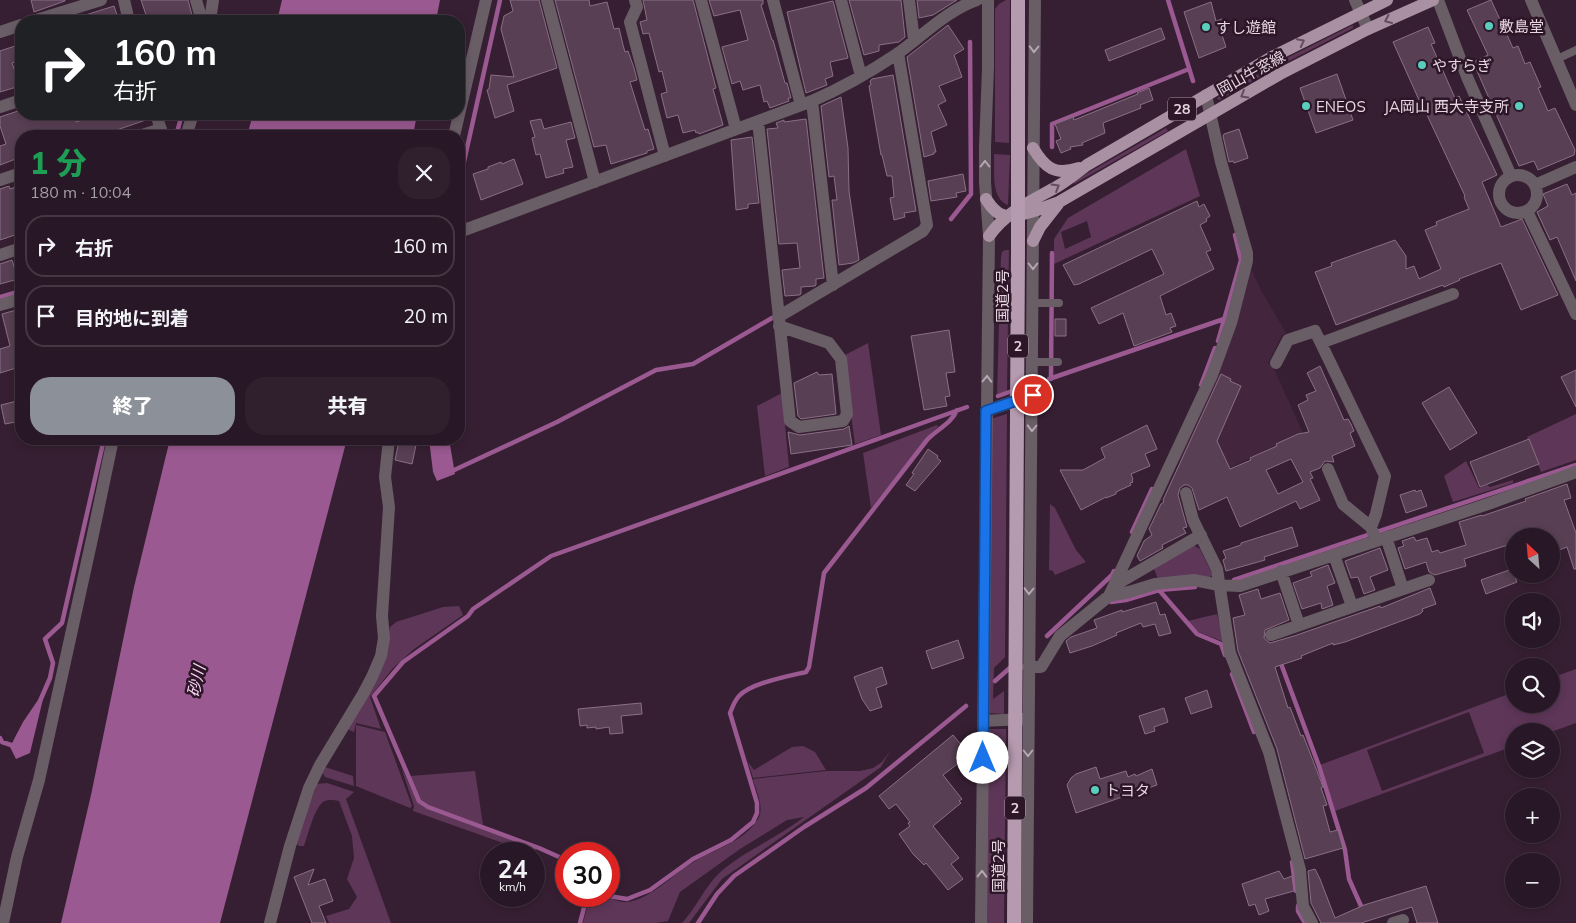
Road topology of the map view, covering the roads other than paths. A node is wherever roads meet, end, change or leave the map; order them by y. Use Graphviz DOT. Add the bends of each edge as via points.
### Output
graph roads {
  1 [pos="101,0"];
  2 [pos="124,0"];
  3 [pos="196,0"];
  4 [pos="213,0"];
  5 [pos="486,0"];
  6 [pos="547,0"];
  7 [pos="635,0"];
  8 [pos="701,0"];
  9 [pos="773,0"];
  10 [pos="841,0"];
  11 [pos="909,0"];
  12 [pos="977,0"];
  13 [pos="988,0"];
  14 [pos="1018,0"];
  15 [pos="1035,0"];
  16 [pos="1355,0"];
  17 [pos="1387,0"];
  18 [pos="1433,0"];
  19 [pos="1438,0"];
  20 [pos="1531,0"];
  21 [pos="1360,12"];
  22 [pos="52,15"];
  23 [pos="128,15"];
  24 [pos="200,15"];
  25 [pos="211,15"];
  26 [pos="15,27"];
  27 [pos="1368,29"];
  28 [pos="0,32"];
  29 [pos="914,40"];
  30 [pos="1576,50"];
  31 [pos="898,53"];
  32 [pos="1557,59"];
  33 [pos="861,76"];
  34 [pos="465,89"];
  35 [pos="1206,95"];
  36 [pos="15,102"];
  37 [pos="806,103"];
  38 [pos="1576,104"];
  39 [pos="1188,105"];
  40 [pos="0,107"];
  41 [pos="1211,114"];
  42 [pos="758,121"];
  43 [pos="1197,122"];
  44 [pos="736,129"];
  45 [pos="1033,148"];
  46 [pos="665,156"];
  47 [pos="1087,165"];
  48 [pos="1576,167"];
  49 [pos="15,175"];
  50 [pos="1512,176"];
  51 [pos="0,180"];
  52 [pos="595,182"];
  53 [pos="1536,185"];
  54 [pos="986,199"];
  55 [pos="1059,202"];
  56 [pos="1033,206"];
  57 [pos="1527,211"];
  58 [pos="1007,216"];
  59 [pos="465,230"];
  60 [pos="989,236"];
  61 [pos="1034,241"];
  62 [pos="15,250"];
  63 [pos="0,254"];
  64 [pos="833,285"];
  65 [pos="1454,294"];
  66 [pos="15,300"];
  67 [pos="1033,303"];
  68 [pos="1055,303"];
  69 [pos="0,305"];
  70 [pos="1576,314"];
  71 [pos="779,322"];
  72 [pos="1321,343"];
  73 [pos="1033,362"];
  74 [pos="1053,362"];
  75 [pos="1276,363"];
  76 [pos="1033,395"];
  77 [pos="986,411"];
  78 [pos="112,445"];
  79 [pos="389,445"];
  80 [pos="1328,469"];
  81 [pos="1576,472"];
  82 [pos="1186,493"];
  83 [pos="1376,534"];
  84 [pos="1200,535"];
  85 [pos="1334,555"];
  86 [pos="1281,571"];
  87 [pos="1429,580"];
  88 [pos="1219,585"];
  89 [pos="1403,589"];
  90 [pos="1108,595"];
  91 [pos="1352,606"];
  92 [pos="1299,625"];
  93 [pos="1271,635"];
  94 [pos="1028,667"];
  95 [pos="1028,719"];
  96 [pos="983,722"];
  97 [pos="3,923"];
  98 [pos="270,923"];
  99 [pos="981,923"];
  100 [pos="1014,923"];
  101 [pos="1027,923"];
  102 [pos="1312,923"];
  1 -- 22 [label="street"];
  2 -- 23 [label="street"];
  3 -- 24 [label="street"];
  4 -- 25 [label="street"];
  5 -- 34 [label="street"];
  6 -- 52 [label="street"];
  7 -- 46 [label="street" via="637,7 630,22"];
  8 -- 44 [label="street"];
  9 -- 37 [label="street"];
  10 -- 33 [label="street"];
  11 -- 29 [label="street"];
  12 -- 29 [label="street"];
  54 -- 13 [label="street, one-way"];
  14 -- 100 [label="highway, 国道2号 / 2, bridge"];
  15 -- 45 [label="street, one-way"];
  16 -- 21 [label="street"];
  17 -- 21 [label="main road, 岡山牛窓線 / 28"];
  18 -- 27 [label="main road, 岡山牛窓線 / 28, one-way"];
  19 -- 50 [label="street"];
  20 -- 32 [label="street"];
  21 -- 27 [label="street"];
  35 -- 21 [label="main road, 岡山牛窓線 / 28, one-way"];
  26 -- 28 [label="street"];
  27 -- 41 [label="main road, 岡山牛窓線 / 28, one-way"];
  29 -- 31 [label="street"];
  30 -- 32 [label="lane"];
  31 -- 33 [label="street"];
  31 -- 64 [label="street" via="928,225"];
  32 -- 38 [label="street"];
  33 -- 37 [label="street"];
  35 -- 39 [label="main road, 岡山牛窓線 / 28"];
  35 -- 41 [label="street"];
  36 -- 40 [label="street"];
  37 -- 42 [label="street"];
  37 -- 64 [label="street"];
  39 -- 43 [label="street"];
  39 -- 47 [label="main road, 岡山牛窓線 / 28"];
  41 -- 43 [label="main road, 岡山牛窓線 / 28"];
  41 -- 90 [label="street" via="1247,261 1231,323 1212,375"];
  42 -- 44 [label="street"];
  42 -- 71 [label="street"];
  43 -- 55 [label="main road, 岡山牛窓線 / 28"];
  44 -- 46 [label="street"];
  45 -- 47 [label="main road" via="1046,165 1059,172"];
  45 -- 56 [label="street"];
  46 -- 52 [label="street"];
  56 -- 47 [label="main road, 岡山牛窓線 / 28, one-way"];
  48 -- 53 [label="street"];
  49 -- 51 [label="street"];
  50 -- 53 [label="street" via="1523,175"];
  50 -- 57 [label="street" via="1499,190 1501,203 1511,212"];
  52 -- 59 [label="street"];
  53 -- 57 [label="street" via="1537,198"];
  54 -- 58 [label="main road" via="1001,215"];
  54 -- 60 [label="street"];
  55 -- 56 [label="main road, 岡山牛窓線 / 28"];
  55 -- 61 [label="main road" via="1043,221"];
  56 -- 58 [label="main road, 岡山牛窓線 / 28"];
  56 -- 61 [label="street"];
  57 -- 70 [label="street"];
  58 -- 60 [label="main road, 岡山牛窓線 / 28"];
  77 -- 60 [label="street, one-way"];
  61 -- 67 [label="street, one-way"];
  62 -- 63 [label="street"];
  64 -- 71 [label="street"];
  65 -- 72 [label="street"];
  66 -- 69 [label="street"];
  67 -- 68 [label="lane"];
  67 -- 73 [label="street"];
  71 -- 71 [label="street" via="790,421 799,427 843,421 847,414 841,358 829,343"];
  72 -- 75 [label="street" via="1315,331 1288,340"];
  72 -- 83 [label="street" via="1385,476 1376,514"];
  73 -- 74 [label="lane"];
  73 -- 76 [label="street"];
  76 -- 77 [label="street"];
  76 -- 94 [label="street, one-way"];
  77 -- 96 [label="street"];
  78 -- 97 [label="street" via="39,780 17,857"];
  79 -- 98 [label="street" via="386,477 389,507 381,656 368,686 309,788"];
  80 -- 83 [label="street" via="1343,504"];
  81 -- 83 [label="street" via="1488,504"];
  82 -- 84 [label="street"];
  83 -- 85 [label="street"];
  83 -- 89 [label="street"];
  84 -- 88 [label="street" via="1217,569"];
  84 -- 90 [label="street"];
  85 -- 86 [label="street"];
  85 -- 91 [label="street"];
  86 -- 88 [label="street" via="1240,586"];
  86 -- 92 [label="street"];
  87 -- 89 [label="street"];
  88 -- 90 [label="street" via="1194,580 1155,584"];
  88 -- 102 [label="street" via="1230,653 1269,752 1300,870 1303,906"];
  89 -- 91 [label="street"];
  90 -- 94 [label="street" via="1060,636 1040,666"];
  91 -- 92 [label="street"];
  92 -- 93 [label="street"];
  94 -- 95 [label="street"];
  95 -- 96 [label="street"];
  95 -- 101 [label="street, one-way"];
  99 -- 96 [label="street, one-way"];
}
